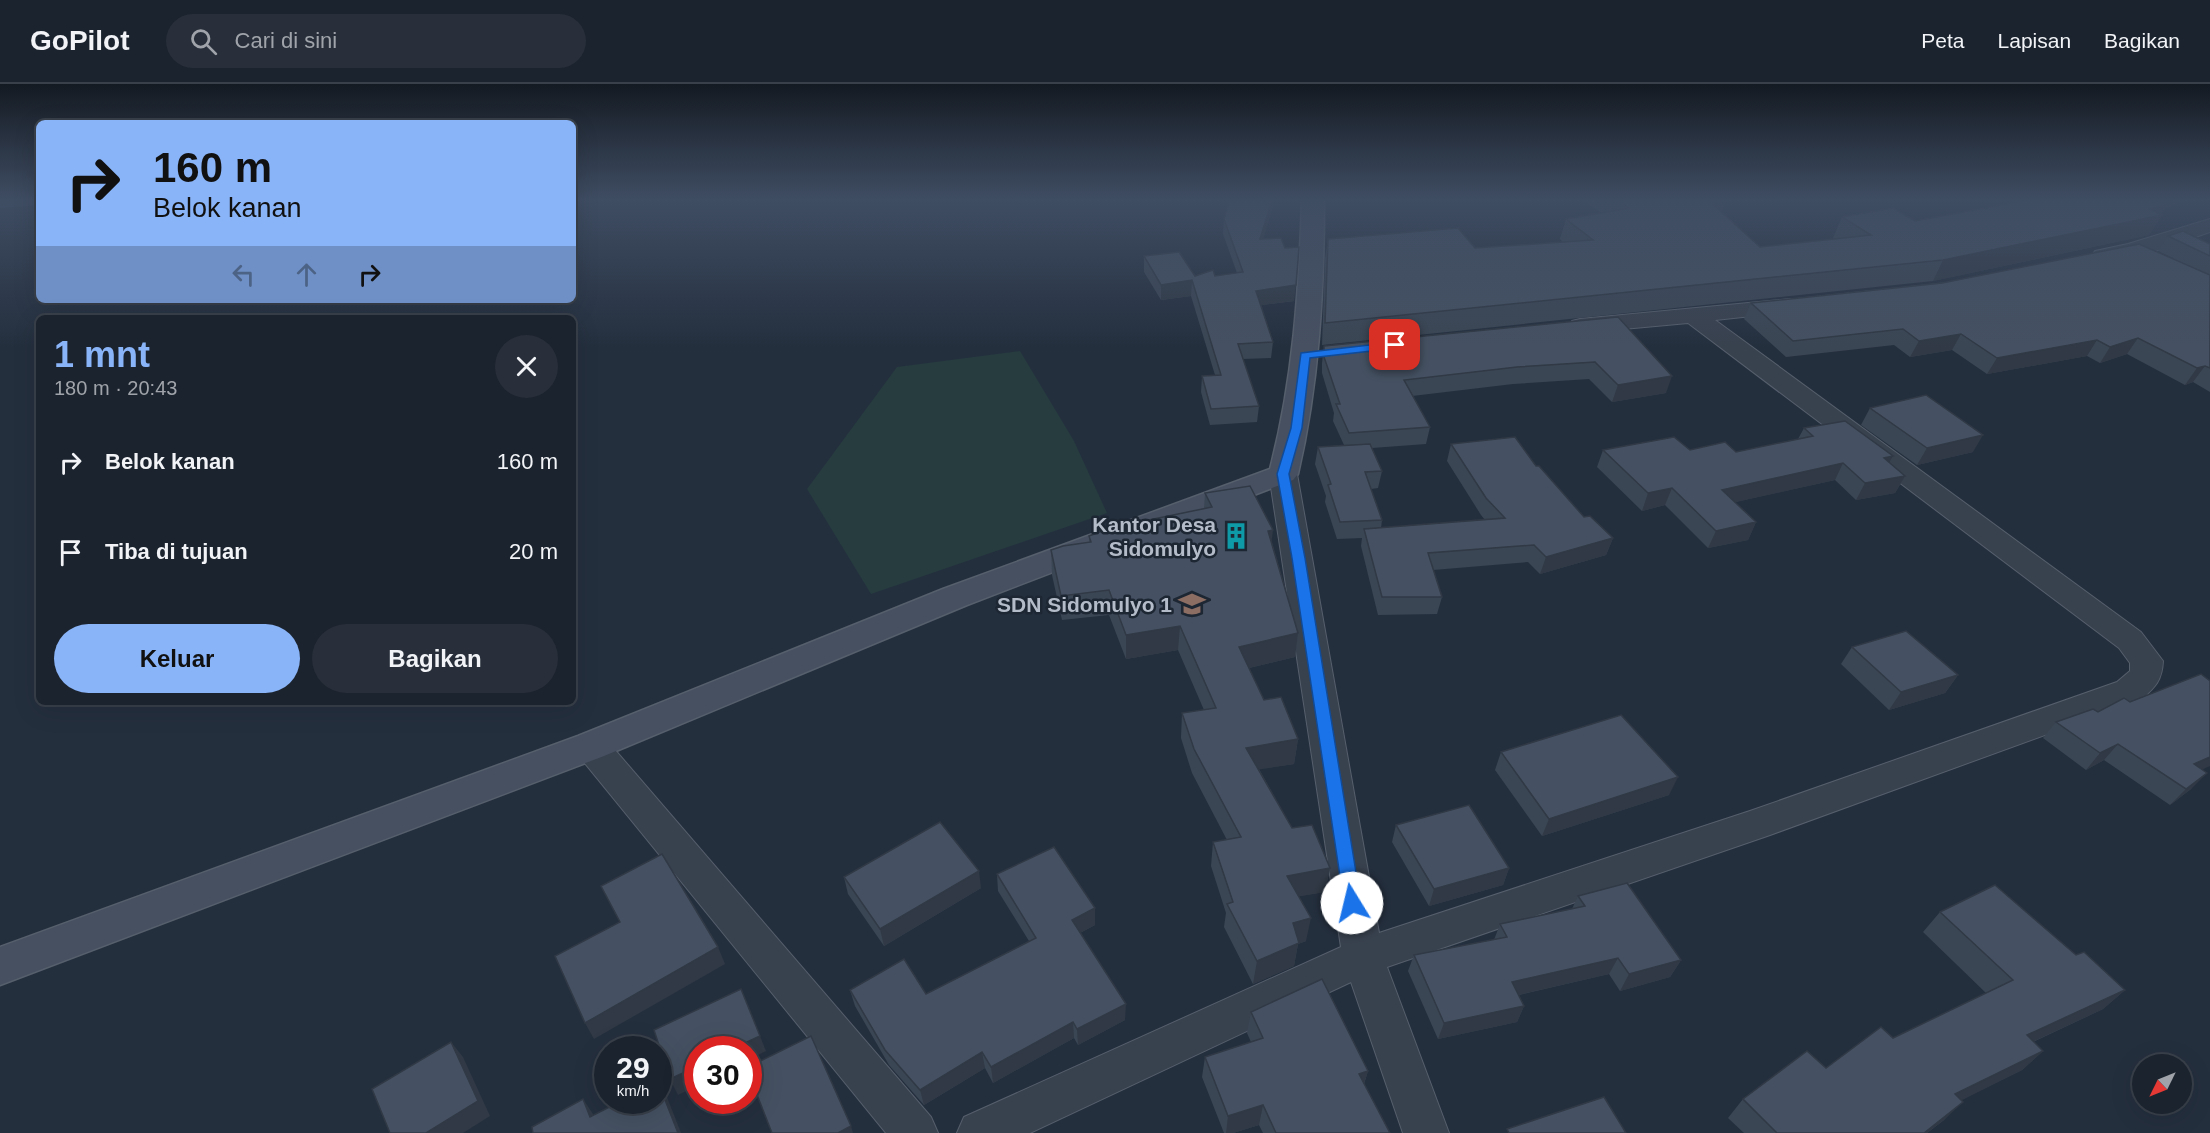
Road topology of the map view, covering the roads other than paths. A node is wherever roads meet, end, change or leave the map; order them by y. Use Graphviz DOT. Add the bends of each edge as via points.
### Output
graph roads {
  1 [pos="1314,249"];
  2 [pos="2136,249"];
  3 [pos="2133,250"];
  4 [pos="2078,261"];
  5 [pos="2162,265"];
  6 [pos="1808,304"];
  7 [pos="1694,316"];
  8 [pos="1553,328"];
  9 [pos="1283,474"];
  10 [pos="591,746"];
  11 [pos="1363,957"];
  12 [pos="0,966"];
  13 [pos="915,1133"];
  14 [pos="980,1133"];
  15 [pos="1426,1133"];
  1 -- 9 [label="street" via="1317,354"];
  2 -- 3 [label="street"];
  3 -- 4 [label="street"];
  3 -- 5 [label="street"];
  6 -- 7 [label="street"];
  7 -- 8 [label="street"];
  7 -- 11 [label="street" via="2130,640 2146,661 2146,676 2129,691 1757,824"];
  9 -- 10 [label="street" via="955,597"];
  9 -- 11 [label="street"];
  10 -- 12 [label="street"];
  10 -- 13 [label="street"];
  11 -- 14 [label="street"];
  11 -- 15 [label="street"];
}
